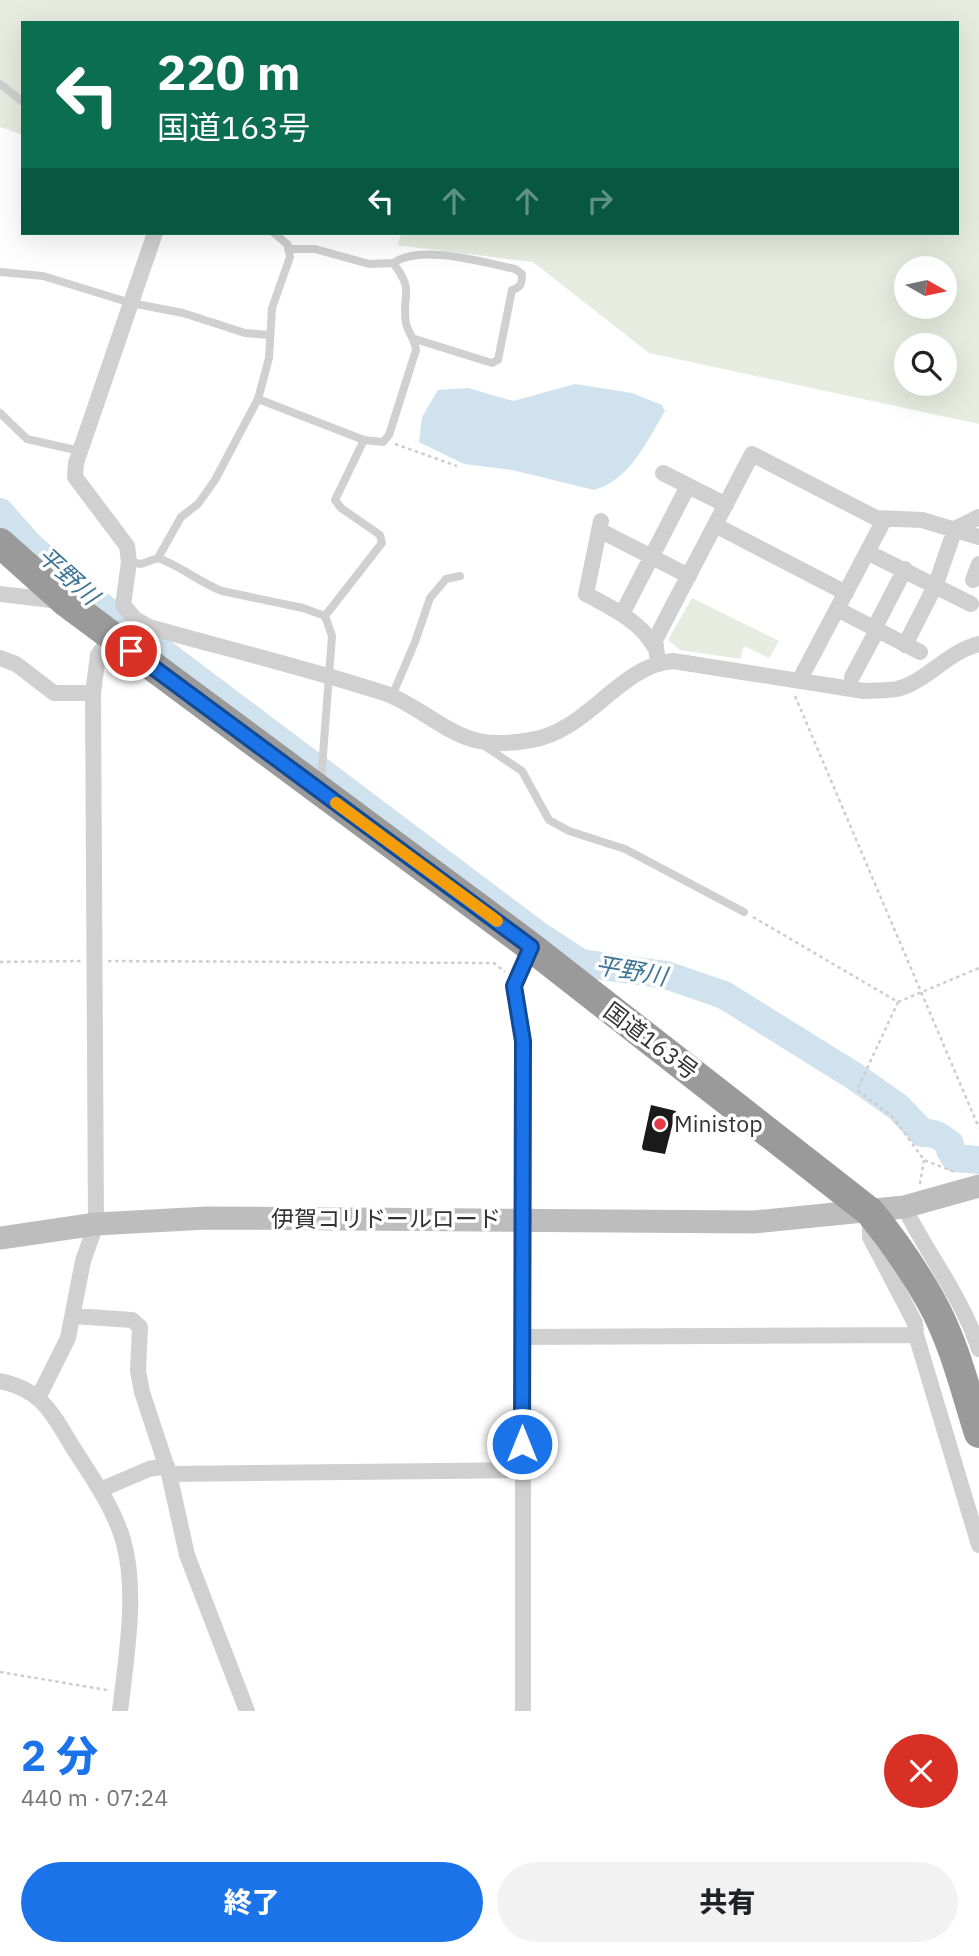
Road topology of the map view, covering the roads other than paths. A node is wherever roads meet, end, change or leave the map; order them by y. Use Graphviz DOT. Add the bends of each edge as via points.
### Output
graph roads {
  1 [pos="0,84"];
  2 [pos="21,100"];
  3 [pos="154,235"];
  4 [pos="276,235"];
  5 [pos="288,248"];
  6 [pos="393,263"];
  7 [pos="0,272"];
  8 [pos="131,303"];
  9 [pos="270,335"];
  10 [pos="415,339"];
  11 [pos="258,400"];
  12 [pos="0,413"];
  13 [pos="364,440"];
  14 [pos="80,451"];
  15 [pos="663,473"];
  16 [pos="688,486"];
  17 [pos="726,505"];
  18 [pos="979,517"];
  19 [pos="884,520"];
  20 [pos="715,525"];
  21 [pos="956,529"];
  22 [pos="979,537"];
  23 [pos="0,543"];
  24 [pos="867,552"];
  25 [pos="650,556"];
  26 [pos="158,558"];
  27 [pos="129,562"];
  28 [pos="905,569"];
  29 [pos="460,576"];
  30 [pos="688,576"];
  31 [pos="936,584"];
  32 [pos="846,593"];
  33 [pos="0,594"];
  34 [pos="66,602"];
  35 [pos="971,604"];
  36 [pos="837,609"];
  37 [pos="622,614"];
  38 [pos="325,616"];
  39 [pos="135,618"];
  40 [pos="876,630"];
  41 [pos="110,635"];
  42 [pos="979,644"];
  43 [pos="656,654"];
  44 [pos="0,659"];
  45 [pos="852,677"];
  46 [pos="330,678"];
  47 [pos="794,680"];
  48 [pos="93,693"];
  49 [pos="392,696"];
  50 [pos="477,741"];
  51 [pos="322,779"];
  52 [pos="744,912"];
  53 [pos="531,947"];
  54 [pos="979,1186"];
  55 [pos="904,1207"];
  56 [pos="870,1212"];
  57 [pos="522,1219"];
  58 [pos="96,1224"];
  59 [pos="0,1238"];
  60 [pos="74,1316"];
  61 [pos="916,1335"];
  62 [pos="522,1336"];
  63 [pos="979,1349"];
  64 [pos="0,1381"];
  65 [pos="39,1396"];
  66 [pos="979,1433"];
  67 [pos="168,1470"];
  68 [pos="522,1470"];
  69 [pos="100,1490"];
  70 [pos="979,1545"];
  71 [pos="120,1711"];
  72 [pos="247,1711"];
  73 [pos="523,1711"];
  1 -- 2 [label="lane"];
  3 -- 8 [label="street"];
  4 -- 5 [label="lane"];
  5 -- 6 [label="lane" via="315,249 369,264"];
  5 -- 9 [label="lane" via="290,257 272,308"];
  6 -- 10 [label="lane" via="404,278 406,324"];
  6 -- 10 [label="lane" via="401,258 437,256 522,274 520,287 512,290 508,302 498,360 492,363"];
  7 -- 8 [label="lane" via="43,276"];
  8 -- 9 [label="lane" via="183,313 245,333"];
  8 -- 14 [label="street"];
  9 -- 11 [label="lane"];
  10 -- 13 [label="lane" via="416,350 386,441"];
  11 -- 13 [label="lane"];
  11 -- 26 [label="lane" via="215,480 198,504 176,523"];
  12 -- 14 [label="lane" via="27,439"];
  13 -- 38 [label="lane" via="335,500 380,535 382,543"];
  14 -- 27 [label="street" via="75,477 127,546"];
  15 -- 16 [label="street"];
  16 -- 17 [label="street"];
  16 -- 25 [label="street"];
  17 -- 19 [label="street" via="752,454"];
  17 -- 20 [label="street"];
  18 -- 21 [label="street"];
  19 -- 21 [label="street" via="922,520"];
  19 -- 24 [label="street"];
  20 -- 30 [label="street"];
  20 -- 32 [label="street"];
  21 -- 22 [label="street"];
  21 -- 31 [label="street"];
  23 -- 34 [label="highway, 国道163号"];
  24 -- 28 [label="street"];
  24 -- 32 [label="street"];
  25 -- 30 [label="street"];
  25 -- 37 [label="street"];
  25 -- 37 [label="street" via="600,526 586,594"];
  26 -- 27 [label="lane" via="141,564"];
  26 -- 38 [label="lane" via="222,591"];
  27 -- 39 [label="street" via="123,605"];
  28 -- 31 [label="street"];
  28 -- 40 [label="street"];
  29 -- 49 [label="lane" via="446,579 430,598"];
  30 -- 43 [label="street"];
  31 -- 35 [label="street"];
  31 -- 40 [label="street" via="912,649"];
  32 -- 36 [label="street"];
  33 -- 34 [label="street"];
  34 -- 41 [label="highway, 国道163号"];
  36 -- 40 [label="street"];
  36 -- 47 [label="street"];
  37 -- 43 [label="street" via="650,639"];
  38 -- 46 [label="lane" via="331,636"];
  39 -- 41 [label="street"];
  39 -- 46 [label="street" via="149,627"];
  40 -- 45 [label="street"];
  41 -- 48 [label="street" via="98,655"];
  41 -- 51 [label="highway, 国道163号"];
  42 -- 47 [label="street" via="951,655 898,689 864,691"];
  43 -- 47 [label="street" via="673,661"];
  43 -- 50 [label="street" via="585,716 536,739 504,744"];
  44 -- 48 [label="street" via="16,664 54,693"];
  46 -- 49 [label="street"];
  46 -- 51 [label="lane"];
  48 -- 58 [label="street"];
  49 -- 50 [label="street"];
  50 -- 52 [label="lane" via="522,771 549,820 625,849"];
  51 -- 53 [label="highway, 国道163号"];
  53 -- 56 [label="highway, 国道163号"];
  53 -- 57 [label="street" via="514,986 523,1041"];
  54 -- 55 [label="street, 伊賀コリドールロード"];
  55 -- 56 [label="street, 伊賀コリドールロード"];
  55 -- 63 [label="street" via="959,1302"];
  56 -- 57 [label="street, 伊賀コリドールロード" via="754,1222"];
  56 -- 61 [label="street" via="870,1237 915,1323"];
  56 -- 66 [label="highway, 国道163号" via="932,1303 953,1350"];
  57 -- 58 [label="street, 伊賀コリドールロード" via="207,1218"];
  57 -- 62 [label="street"];
  58 -- 59 [label="street, 伊賀コリドールロード"];
  58 -- 60 [label="street" via="83,1262"];
  60 -- 65 [label="street"];
  60 -- 67 [label="street" via="132,1320 140,1327 142,1392"];
  61 -- 62 [label="street"];
  61 -- 70 [label="street"];
  62 -- 68 [label="street"];
  64 -- 65 [label="street"];
  65 -- 69 [label="street"];
  67 -- 68 [label="street"];
  67 -- 69 [label="street" via="149,1469"];
  67 -- 72 [label="street" via="187,1555"];
  68 -- 73 [label="street"];
  69 -- 71 [label="street" via="124,1543 130,1584"];
}
